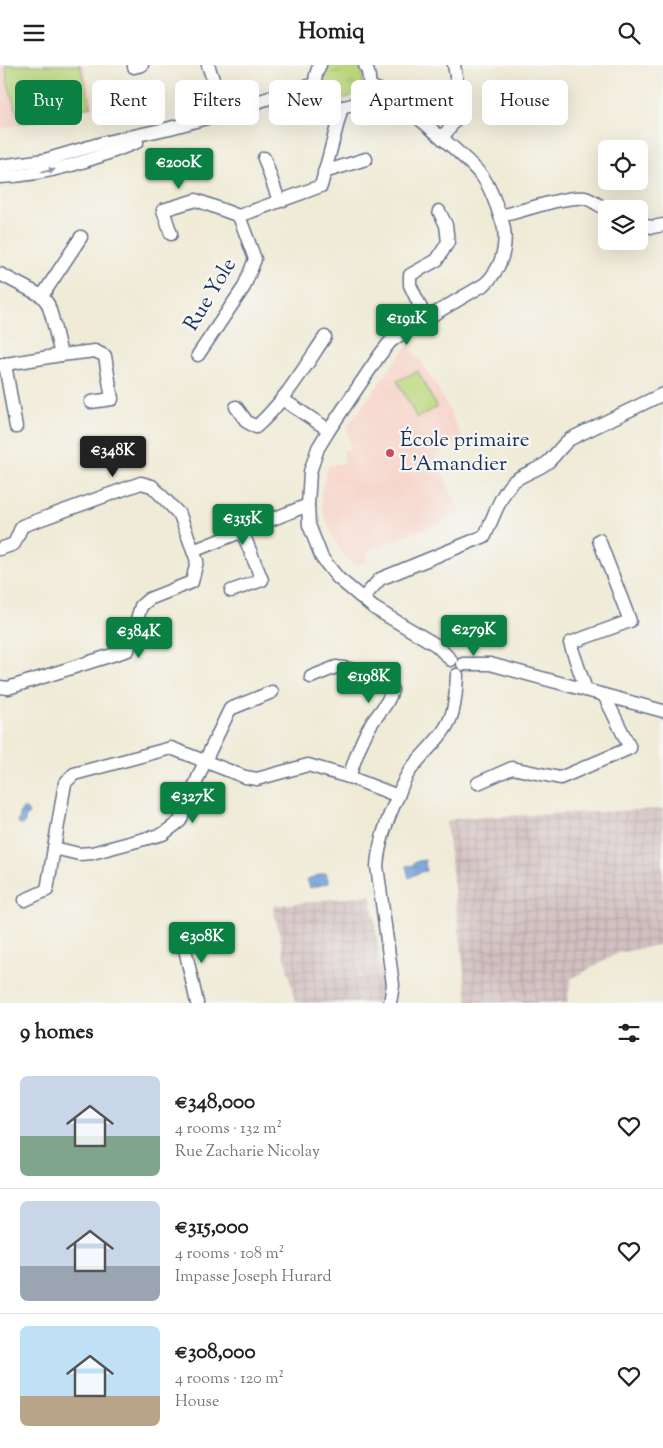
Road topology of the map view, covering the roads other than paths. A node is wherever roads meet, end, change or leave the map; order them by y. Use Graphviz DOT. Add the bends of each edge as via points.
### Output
graph roads {
  1 [pos="134,65"];
  2 [pos="142,65"];
  3 [pos="208,65"];
  4 [pos="320,65"];
  5 [pos="365,65"];
  6 [pos="454,65"];
  7 [pos="213,80"];
  8 [pos="315,80"];
  9 [pos="370,80"];
  10 [pos="269,98"];
  11 [pos="351,105"];
  12 [pos="342,107"];
  13 [pos="426,125"];
  14 [pos="170,128"];
  15 [pos="442,138"];
  16 [pos="264,158"];
  17 [pos="366,159"];
  18 [pos="0,166"];
  19 [pos="324,172"];
  20 [pos="0,177"];
  21 [pos="279,201"];
  22 [pos="598,205"];
  23 [pos="439,211"];
  24 [pos="239,216"];
  25 [pos="500,216"];
  26 [pos="663,225"];
  27 [pos="648,226"];
  28 [pos="171,234"];
  29 [pos="81,237"];
  30 [pos="0,274"];
  31 [pos="42,296"];
  32 [pos="426,319"];
  33 [pos="325,337"];
  34 [pos="60,355"];
  35 [pos="198,355"];
  36 [pos="2,365"];
  37 [pos="663,394"];
  38 [pos="282,399"];
  39 [pos="91,402"];
  40 [pos="236,407"];
  41 [pos="16,427"];
  42 [pos="328,430"];
  43 [pos="308,505"];
  44 [pos="242,531"];
  45 [pos="599,540"];
  46 [pos="0,549"];
  47 [pos="193,551"];
  48 [pos="231,591"];
  49 [pos="363,598"];
  50 [pos="457,666"];
  51 [pos="311,677"];
  52 [pos="0,687"];
  53 [pos="586,690"];
  54 [pos="272,692"];
  55 [pos="604,695"];
  56 [pos="663,711"];
  57 [pos="205,761"];
  58 [pos="349,777"];
  59 [pos="478,783"];
  60 [pos="398,796"];
  61 [pos="54,848"];
  62 [pos="25,900"];
  63 [pos="178,939"];
  64 [pos="197,1003"];
  65 [pos="390,1003"];
  1 -- 2 [label="street"];
  3 -- 7 [label="street"];
  4 -- 8 [label="street"];
  5 -- 9 [label="street"];
  6 -- 15 [label="street" via="461,104 458,117"];
  10 -- 14 [label="street"];
  11 -- 12 [label="street"];
  12 -- 19 [label="street"];
  13 -- 15 [label="street"];
  14 -- 18 [label="street" via="45,160"];
  20 -- 14 [label="street, one-way" via="72,165 103,156"];
  15 -- 25 [label="street" via="484,178"];
  16 -- 21 [label="street"];
  17 -- 19 [label="street"];
  19 -- 21 [label="street" via="321,186"];
  21 -- 24 [label="street"];
  22 -- 25 [label="street" via="576,198"];
  23 -- 32 [label="street" via="446,225 448,242 437,260 410,275 410,285"];
  24 -- 28 [label="street" via="196,200 163,210"];
  24 -- 35 [label="street, Rue Yole" via="255,259 244,287"];
  25 -- 32 [label="street" via="504,248 494,276"];
  26 -- 27 [label="street"];
  29 -- 31 [label="street"];
  30 -- 31 [label="street"];
  31 -- 34 [label="street" via="52,317"];
  32 -- 42 [label="street" via="390,342"];
  33 -- 38 [label="street"];
  34 -- 36 [label="street"];
  34 -- 39 [label="street" via="95,351 104,356 112,399"];
  36 -- 41 [label="street"];
  37 -- 49 [label="street" via="570,439 542,466 513,481 485,536 380,579"];
  38 -- 40 [label="street" via="256,427"];
  38 -- 42 [label="street"];
  42 -- 43 [label="street" via="310,472"];
  43 -- 44 [label="street"];
  43 -- 49 [label="street" via="308,525 322,558 338,578"];
  44 -- 47 [label="street"];
  44 -- 48 [label="street" via="262,580"];
  45 -- 53 [label="street" via="630,621 570,643"];
  46 -- 47 [label="street" via="14,544 22,526 141,483 152,486 180,515"];
  47 -- 52 [label="street" via="197,561 192,582 149,599 141,606 128,650 8,688"];
  49 -- 50 [label="street" via="436,645"];
  50 -- 53 [label="street" via="490,663"];
  50 -- 60 [label="street" via="451,717 440,736 408,773"];
  51 -- 58 [label="street" via="336,667 350,669 386,683 392,690 361,743"];
  53 -- 55 [label="street"];
  54 -- 57 [label="street" via="230,709"];
  55 -- 56 [label="street"];
  55 -- 59 [label="street" via="630,749 560,778 512,768"];
  57 -- 58 [label="street" via="257,779 308,765"];
  57 -- 61 [label="street" via="180,821 163,834 92,853"];
  57 -- 61 [label="street" via="171,748 74,774 65,783"];
  58 -- 60 [label="street"];
  60 -- 65 [label="street" via="381,838 377,866 393,985"];
  61 -- 62 [label="street" via="46,890"];
  63 -- 64 [label="street" via="185,949"];
}
